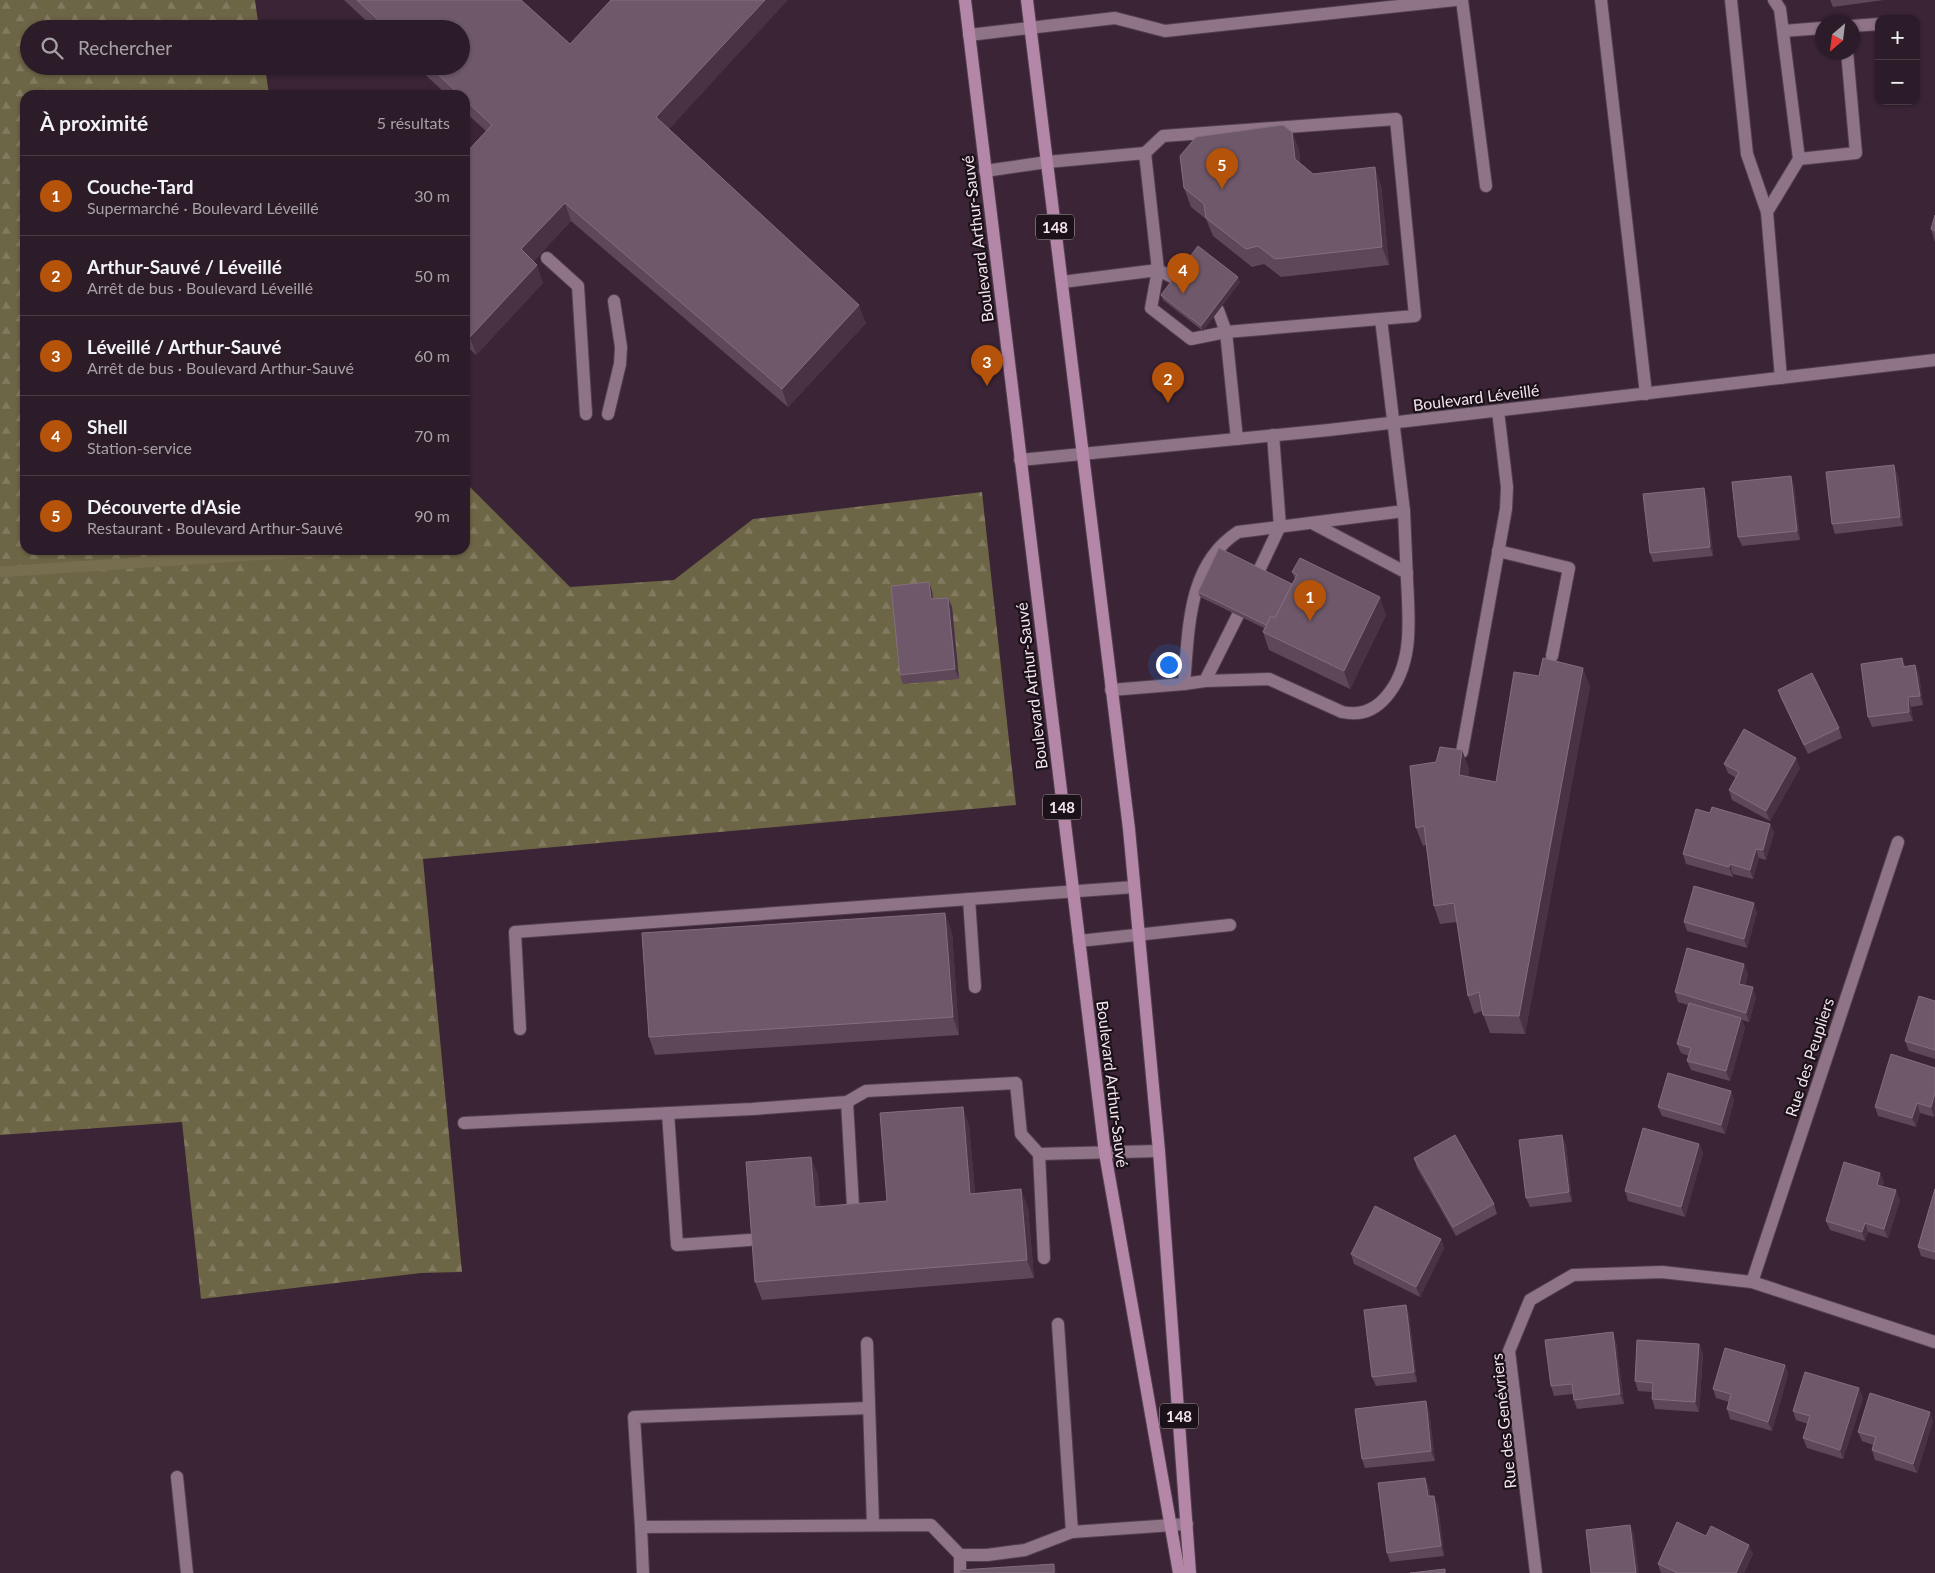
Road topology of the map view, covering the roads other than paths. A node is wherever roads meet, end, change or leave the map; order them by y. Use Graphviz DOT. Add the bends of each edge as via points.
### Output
graph roads {
  1 [pos="965,0"];
  2 [pos="1028,0"];
  3 [pos="1455,0"];
  4 [pos="1462,0"];
  5 [pos="1601,0"];
  6 [pos="1730,0"];
  7 [pos="1774,0"];
  8 [pos="1875,24"];
  9 [pos="1860,25"];
  10 [pos="1031,27"];
  11 [pos="1815,29"];
  12 [pos="1783,31"];
  13 [pos="969,34"];
  14 [pos="1848,60"];
  15 [pos="1145,153"];
  16 [pos="1799,159"];
  17 [pos="1047,162"];
  18 [pos="985,171"];
  19 [pos="1486,186"];
  20 [pos="1767,212"];
  21 [pos="546,258"];
  22 [pos="1158,270"];
  23 [pos="1062,282"];
  24 [pos="614,301"];
  25 [pos="1381,318"];
  26 [pos="1226,332"];
  27 [pos="1935,360"];
  28 [pos="1781,378"];
  29 [pos="1646,394"];
  30 [pos="1498,411"];
  31 [pos="586,414"];
  32 [pos="608,414"];
  33 [pos="1393,423"];
  34 [pos="1273,435"];
  35 [pos="1237,439"];
  36 [pos="1083,454"];
  37 [pos="1020,460"];
  38 [pos="1404,511"];
  39 [pos="1312,522"];
  40 [pos="1280,526"];
  41 [pos="1498,552"];
  42 [pos="1407,573"];
  43 [pos="1552,656"];
  44 [pos="1205,681"];
  45 [pos="1184,684"];
  46 [pos="1111,690"];
  47 [pos="1462,752"];
  48 [pos="1898,842"];
  49 [pos="1134,887"];
  50 [pos="1073,891"];
  51 [pos="969,899"];
  52 [pos="1230,925"];
  53 [pos="1138,934"];
  54 [pos="1079,941"];
  55 [pos="975,987"];
  56 [pos="520,1029"];
  57 [pos="847,1102"];
  58 [pos="668,1114"];
  59 [pos="464,1123"];
  60 [pos="1159,1151"];
  61 [pos="1105,1153"];
  62 [pos="1039,1154"];
  63 [pos="853,1206"];
  64 [pos="748,1240"];
  65 [pos="1044,1258"];
  66 [pos="1752,1282"];
  67 [pos="1058,1324"];
  68 [pos="1935,1342"];
  69 [pos="867,1343"];
  70 [pos="869,1408"];
  71 [pos="177,1477"];
  72 [pos="1187,1524"];
  73 [pos="873,1526"];
  74 [pos="1170,1526"];
  75 [pos="641,1527"];
  76 [pos="1072,1532"];
  77 [pos="960,1555"];
  78 [pos="186,1573"];
  79 [pos="643,1573"];
  80 [pos="960,1573"];
  81 [pos="1179,1573"];
  82 [pos="1190,1573"];
  83 [pos="1536,1573"];
  1 -- 13 [label="main road, Boulevard Arthur-Sauvé / 148"];
  2 -- 10 [label="main road, 148"];
  3 -- 10 [label="street" via="1165,31 1114,18"];
  4 -- 19 [label="street"];
  5 -- 29 [label="street"];
  6 -- 20 [label="street" via="1747,154"];
  7 -- 12 [label="street" via="1780,9"];
  8 -- 9 [label="street"];
  10 -- 13 [label="street"];
  10 -- 17 [label="main road, 148"];
  11 -- 12 [label="street"];
  12 -- 16 [label="street"];
  13 -- 18 [label="main road, Boulevard Arthur-Sauvé / 148"];
  14 -- 16 [label="street" via="1856,154"];
  15 -- 17 [label="street"];
  15 -- 22 [label="street"];
  15 -- 25 [label="street" via="1163,136 1396,119 1415,316"];
  16 -- 20 [label="street"];
  17 -- 18 [label="street"];
  17 -- 23 [label="main road, 148"];
  18 -- 37 [label="main road, Boulevard Arthur-Sauvé / 148"];
  20 -- 28 [label="street"];
  21 -- 31 [label="street" via="578,286"];
  22 -- 23 [label="street"];
  22 -- 26 [label="street" via="1178,280 1218,310"];
  22 -- 26 [label="street" via="1152,308 1191,338"];
  23 -- 36 [label="main road, 148"];
  24 -- 32 [label="street" via="621,347"];
  25 -- 26 [label="street"];
  25 -- 33 [label="street"];
  26 -- 35 [label="street"];
  27 -- 28 [label="street, Boulevard Léveillé"];
  28 -- 29 [label="street, Boulevard Léveillé"];
  29 -- 30 [label="street, Boulevard Léveillé"];
  30 -- 33 [label="street, Boulevard Léveillé"];
  30 -- 41 [label="street" via="1507,487"];
  33 -- 34 [label="street, Boulevard Léveillé"];
  33 -- 38 [label="street"];
  34 -- 35 [label="street, Boulevard Léveillé"];
  34 -- 40 [label="street"];
  35 -- 36 [label="street, Boulevard Léveillé"];
  36 -- 37 [label="street, Boulevard Léveillé"];
  36 -- 46 [label="main road, 148"];
  37 -- 50 [label="main road, Boulevard Arthur-Sauvé / 148"];
  38 -- 39 [label="street"];
  38 -- 42 [label="street"];
  39 -- 40 [label="street"];
  39 -- 42 [label="street"];
  40 -- 44 [label="street"];
  40 -- 45 [label="street" via="1238,532 1216,549 1198,583 1192,604"];
  41 -- 43 [label="street" via="1569,568"];
  41 -- 47 [label="street"];
  42 -- 44 [label="street" via="1409,618 1404,663 1391,691 1373,710 1361,714 1342,712 1269,679"];
  44 -- 45 [label="street"];
  45 -- 46 [label="street"];
  46 -- 49 [label="main road, 148"];
  48 -- 66 [label="street, Rue des Peupliers"];
  49 -- 50 [label="street"];
  49 -- 53 [label="main road, 148"];
  50 -- 51 [label="street"];
  50 -- 54 [label="main road, Boulevard Arthur-Sauvé / 148"];
  51 -- 55 [label="street"];
  51 -- 56 [label="street" via="515,932"];
  52 -- 53 [label="street"];
  53 -- 54 [label="street"];
  53 -- 60 [label="main road, 148"];
  54 -- 61 [label="main road, Boulevard Arthur-Sauvé / 148"];
  57 -- 58 [label="street"];
  57 -- 62 [label="street" via="866,1092 1016,1083 1021,1134"];
  57 -- 63 [label="street"];
  58 -- 59 [label="street"];
  58 -- 64 [label="street" via="677,1245"];
  60 -- 61 [label="street"];
  60 -- 72 [label="main road, 148"];
  61 -- 62 [label="street"];
  61 -- 74 [label="main road, Boulevard Arthur-Sauvé / 148"];
  62 -- 65 [label="street"];
  66 -- 68 [label="street, Rue des Genévriers"];
  66 -- 83 [label="street, Rue des Genévriers" via="1662,1272 1573,1275 1530,1300 1509,1351"];
  67 -- 76 [label="street"];
  69 -- 70 [label="street"];
  70 -- 73 [label="street"];
  70 -- 75 [label="street" via="634,1417"];
  71 -- 78 [label="street"];
  72 -- 74 [label="street"];
  72 -- 82 [label="main road, 148"];
  73 -- 75 [label="street"];
  73 -- 77 [label="street" via="931,1525"];
  74 -- 76 [label="street"];
  74 -- 81 [label="main road, Boulevard Arthur-Sauvé / 148"];
  75 -- 79 [label="street"];
  76 -- 77 [label="street" via="1025,1550 988,1556"];
  77 -- 80 [label="street"];
}
